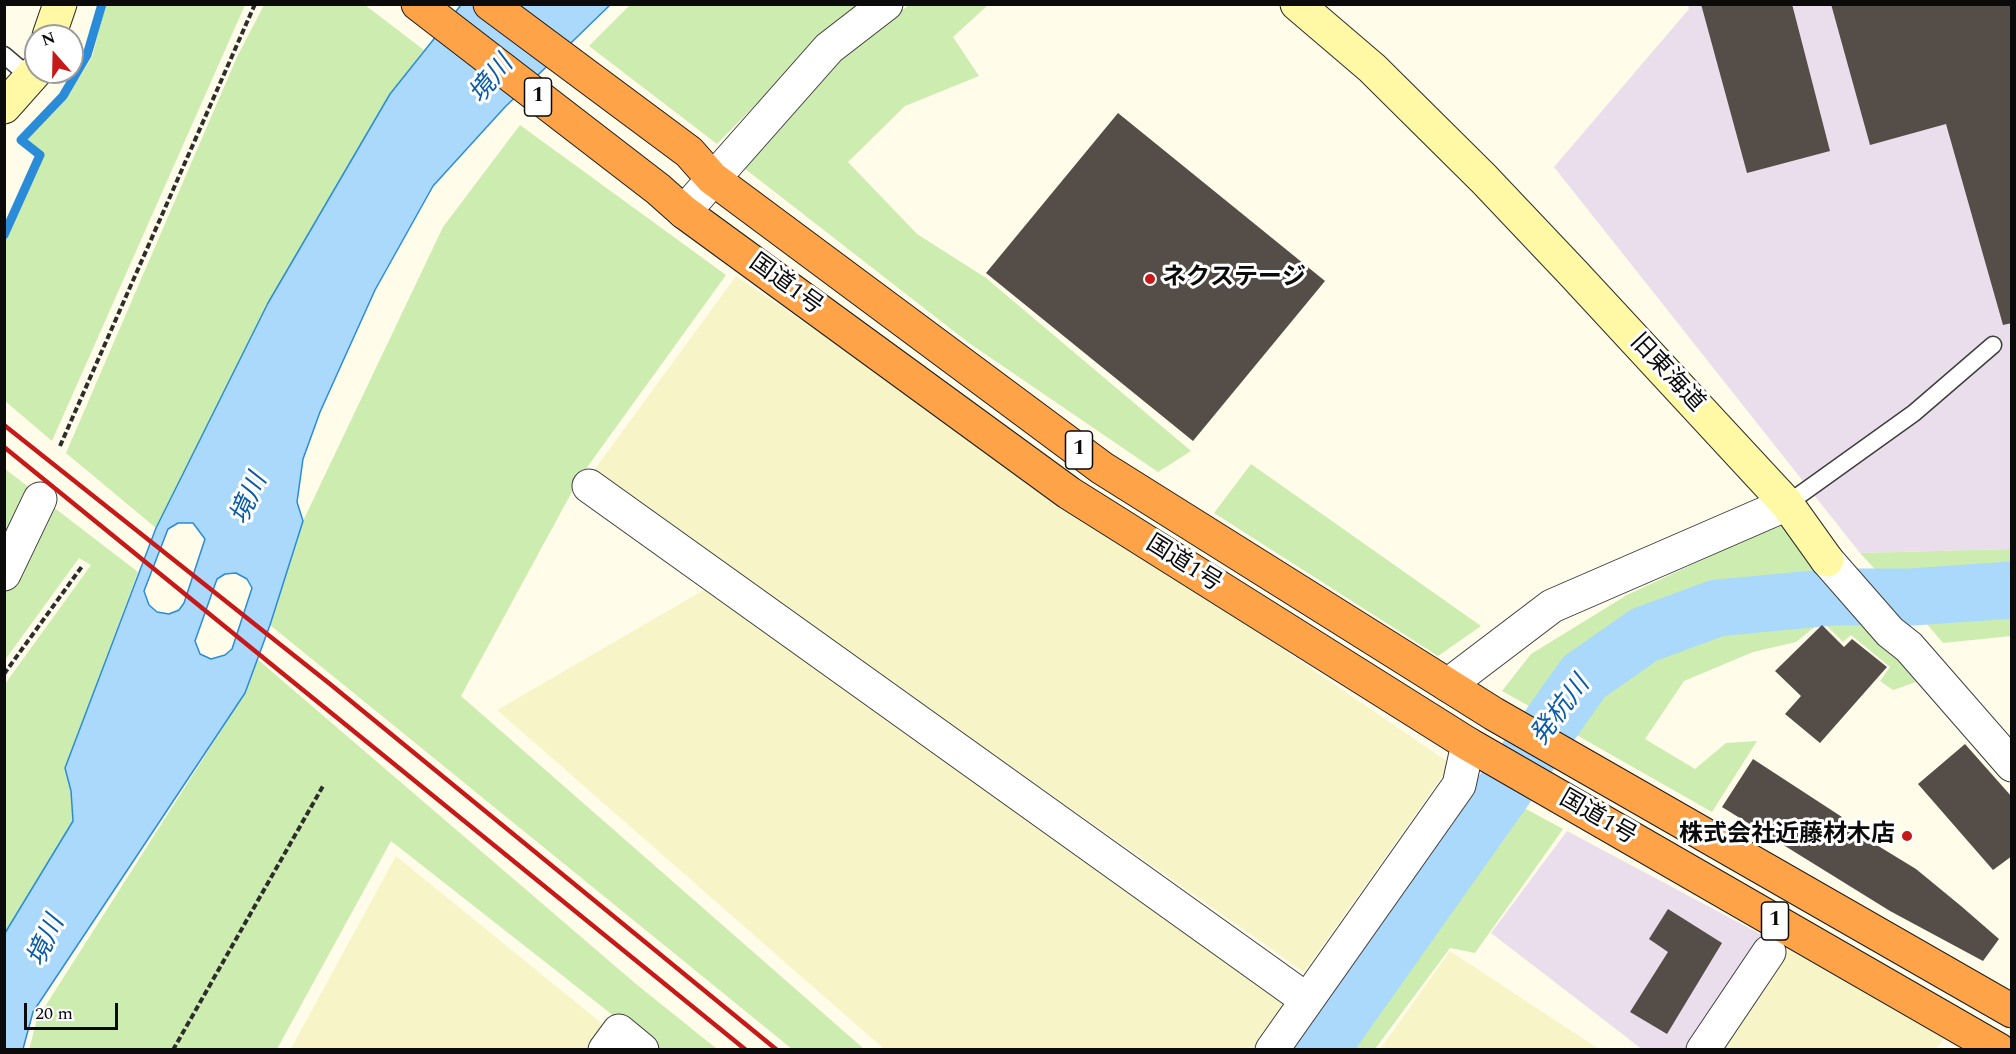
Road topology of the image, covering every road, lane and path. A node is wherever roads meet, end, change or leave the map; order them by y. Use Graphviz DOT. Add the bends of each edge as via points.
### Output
graph roads {
  1 [pos="60,4"];
  2 [pos="255,4"];
  3 [pos="418,4"];
  4 [pos="490,4"];
  5 [pos="886,4"];
  6 [pos="1297,4"];
  7 [pos="53,24"];
  8 [pos="4,55"];
  9 [pos="24,68"];
  10 [pos="24,84"];
  11 [pos="4,107"];
  12 [pos="712,178"];
  13 [pos="684,212"];
  14 [pos="1993,345"];
  15 [pos="60,446"];
  16 [pos="590,486"];
  17 [pos="40,499"];
  18 [pos="1787,504"];
  19 [pos="84,565"];
  20 [pos="4,574"];
  21 [pos="4,674"];
  22 [pos="1448,685"];
  23 [pos="1468,744"];
  24 [pos="2012,765"];
  25 [pos="323,786"];
  26 [pos="1769,952"];
  27 [pos="1307,1000"];
  28 [pos="2012,1011"];
  29 [pos="174,1050"];
  30 [pos="605,1050"];
  31 [pos="642,1050"];
  32 [pos="1272,1050"];
  33 [pos="1703,1050"];
  34 [pos="1999,1050"];
  1 -- 7 [label="street"];
  2 -- 15 [label="path"];
  3 -- 13 [label="highway, 国道1号 / 1"];
  4 -- 12 [label="highway, 国道1号 / 1" via="689,152"];
  5 -- 12 [label="street" via="829,48"];
  6 -- 18 [label="street, 旧東海道" via="1371,68 1484,179"];
  8 -- 9 [label="lane"];
  10 -- 11 [label="street"];
  12 -- 13 [label="street"];
  12 -- 22 [label="highway, 国道1号 / 1" via="1102,468"];
  13 -- 23 [label="highway, 国道1号 / 1" via="1070,493"];
  14 -- 18 [label="lane" via="1914,413"];
  16 -- 27 [label="street"];
  17 -- 20 [label="street"];
  18 -- 22 [label="street" via="1552,606"];
  18 -- 24 [label="street, 旧東海道" via="1827,560"];
  19 -- 21 [label="path"];
  22 -- 28 [label="highway, 国道1号 / 1"];
  23 -- 27 [label="street" via="1459,785"];
  23 -- 34 [label="highway, 国道1号 / 1"];
  25 -- 29 [label="path"];
  26 -- 33 [label="street"];
  27 -- 32 [label="street"];
  30 -- 31 [label="street" via="619,1031"];
}
